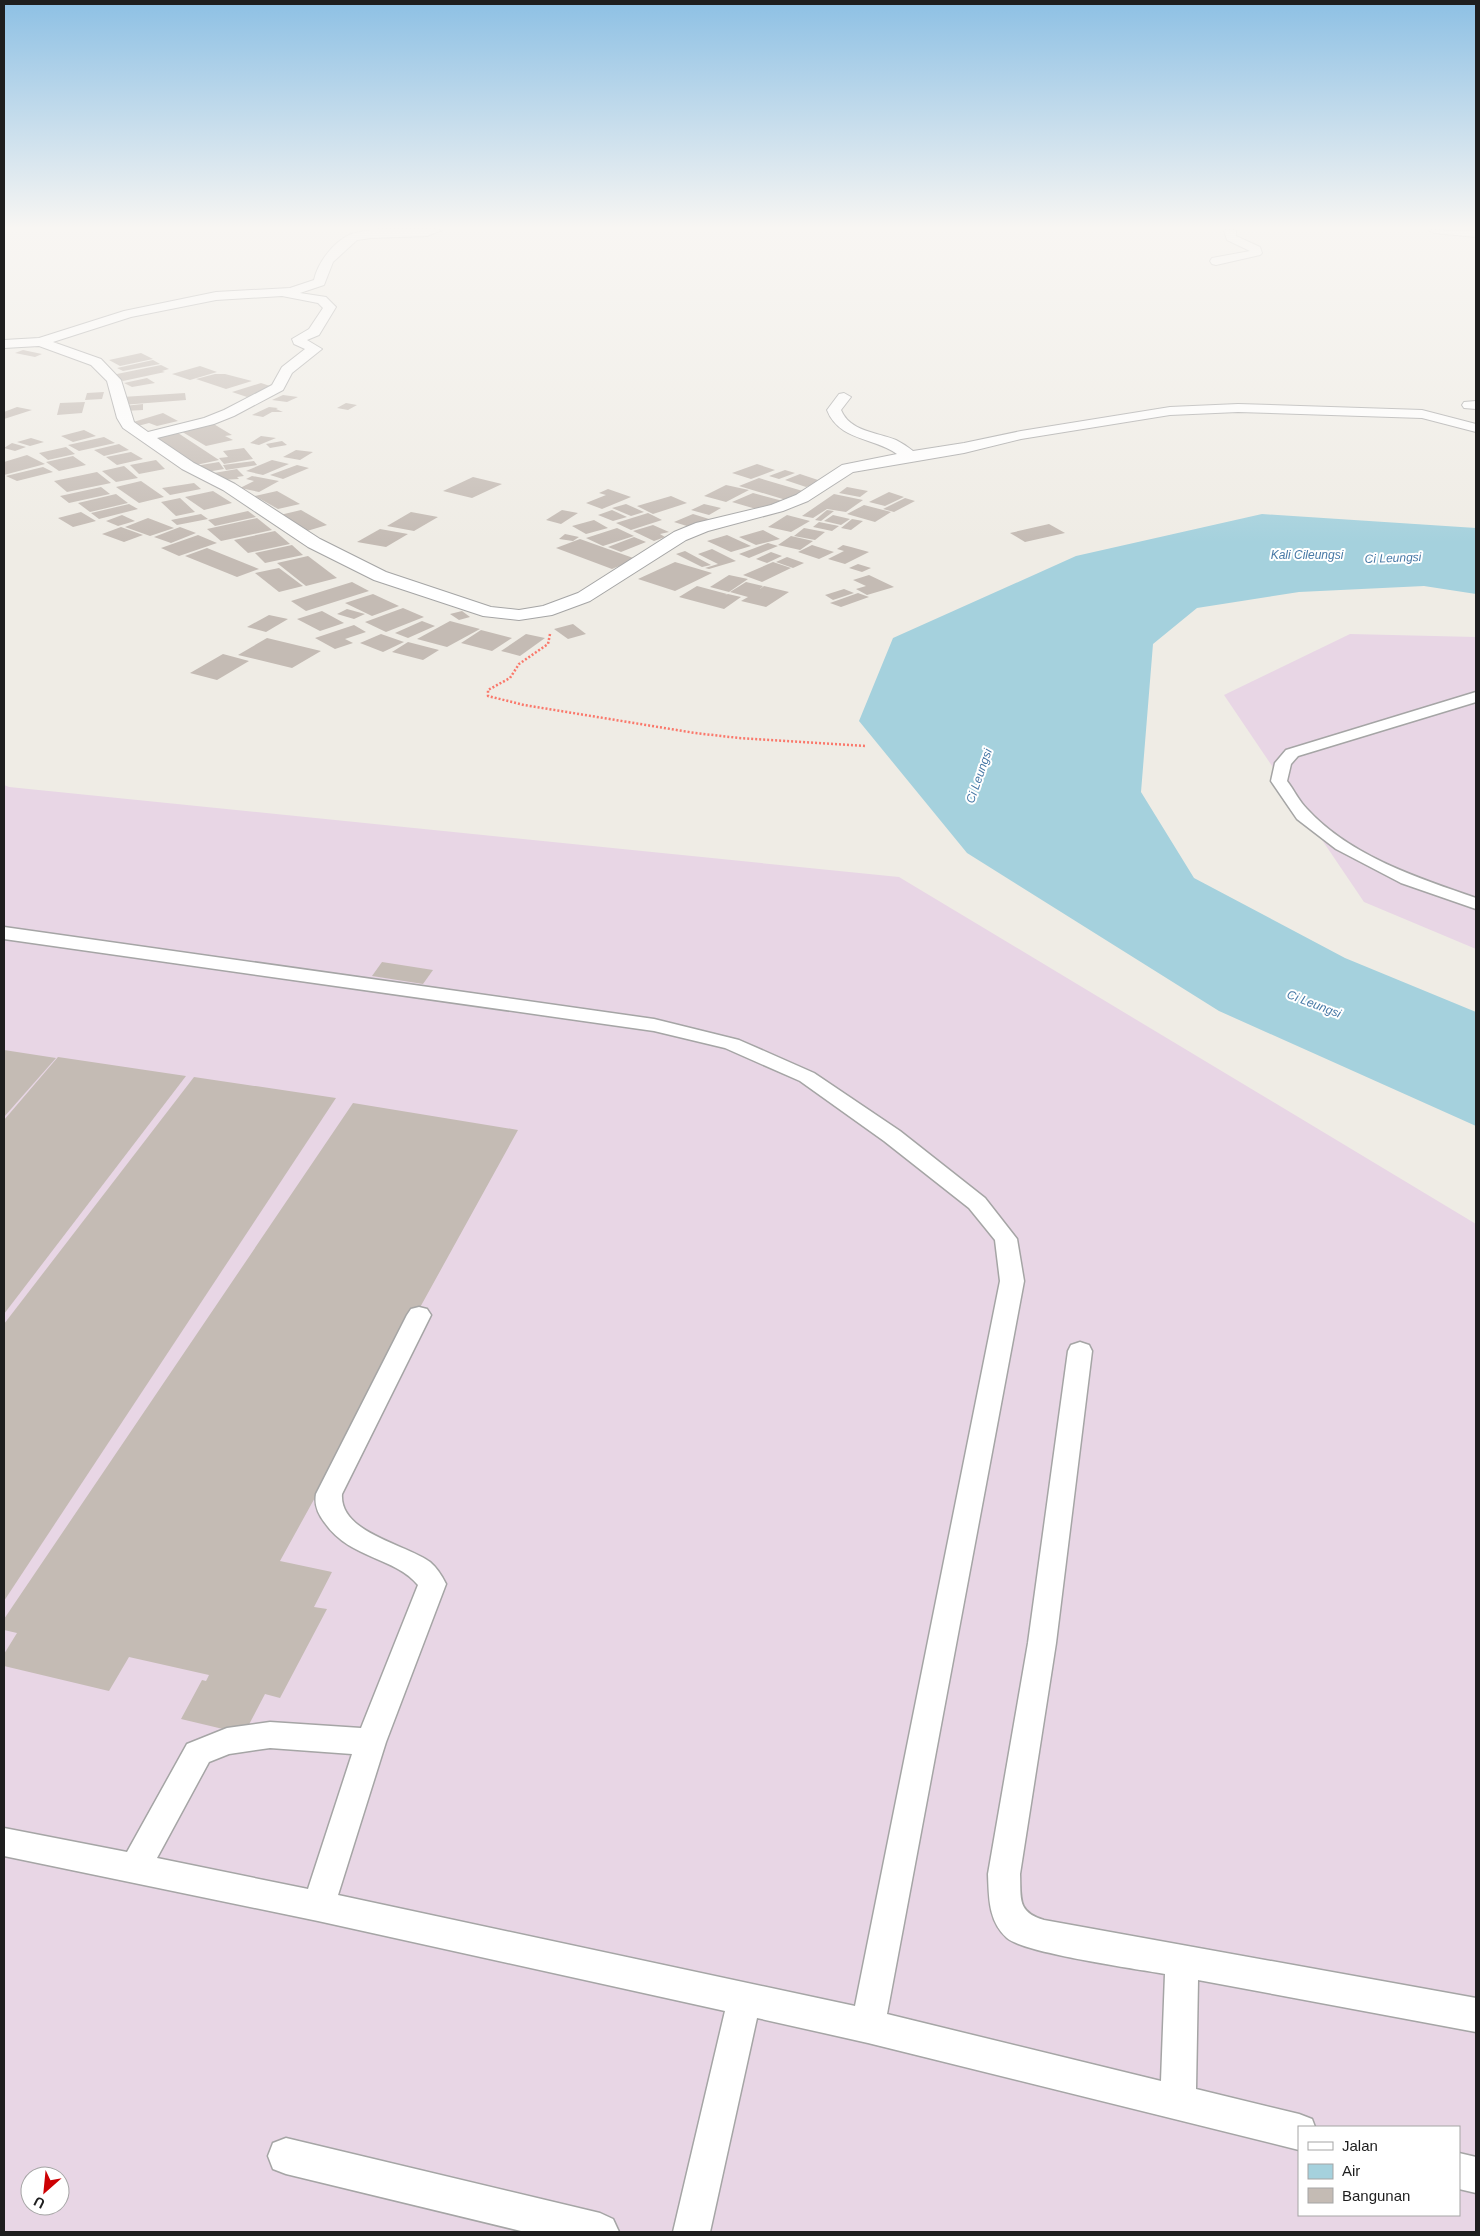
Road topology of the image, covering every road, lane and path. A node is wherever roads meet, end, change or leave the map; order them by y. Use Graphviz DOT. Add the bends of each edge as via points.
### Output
graph roads {
  1 [pos="64,334"];
  2 [pos="309,334"];
  3 [pos="40,342"];
  4 [pos="4,344"];
  5 [pos="844,397"];
  6 [pos="1476,428"];
  7 [pos="144,437"];
  8 [pos="910,456"];
  9 [pos="534,614"];
  10 [pos="1476,697"];
  11 [pos="865,746"];
  12 [pos="1476,904"];
  13 [pos="4,933"];
  14 [pos="419,1315"];
  15 [pos="1080,1352"];
  16 [pos="371,1742"];
  17 [pos="4,1842"];
  18 [pos="136,1868"];
  19 [pos="318,1906"];
  20 [pos="1182,1960"];
  21 [pos="744,2000"];
  22 [pos="1476,2015"];
  23 [pos="868,2026"];
  24 [pos="1178,2102"];
  25 [pos="1298,2132"];
  26 [pos="286,2156"];
  27 [pos="1460,2171"];
  28 [pos="1476,2175"];
  29 [pos="600,2232"];
  30 [pos="691,2232"];
  1 -- 3 [label="street"];
  2 -- 7 [label="street" via="298,341 316,349 288,370 278,381 276,389 209,420"];
  3 -- 4 [label="street"];
  3 -- 7 [label="street" via="83,356 104,369 114,380 128,425"];
  5 -- 8 [label="street" via="834,410 842,424 896,446"];
  6 -- 8 [label="street" via="1437,417 1400,412 1207,408 1022,434 964,448"];
  7 -- 9 [label="street" via="188,466 229,487 314,543 380,576 489,612"];
  8 -- 9 [label="street" via="848,468 786,505 680,536 584,598"];
  9 -- 11 [label="path" via="551,636 548,644 519,664 510,678 488,690 488,696 695,733"];
  10 -- 12 [label="lane" via="1292,753 1283,763 1279,781 1302,815 1354,855 1431,889"];
  13 -- 23 [label="lane" via="654,1025 732,1044 807,1077 892,1136 977,1202 1006,1239 1012,1281"];
  14 -- 16 [label="lane" via="328,1503 331,1512 359,1540 417,1567 432,1584"];
  15 -- 20 [label="lane" via="1042,1643 1004,1874 1005,1908 1019,1928 1044,1936"];
  16 -- 18 [label="lane" via="270,1735 226,1741 198,1753"];
  16 -- 19 [label="lane"];
  17 -- 18 [label="lane"];
  18 -- 19 [label="lane"];
  19 -- 21 [label="lane"];
  20 -- 22 [label="lane"];
  20 -- 24 [label="lane"];
  21 -- 23 [label="lane"];
  21 -- 30 [label="lane"];
  23 -- 24 [label="lane"];
  24 -- 25 [label="lane"];
  26 -- 29 [label="lane"];
  27 -- 28 [label="lane"];
}
